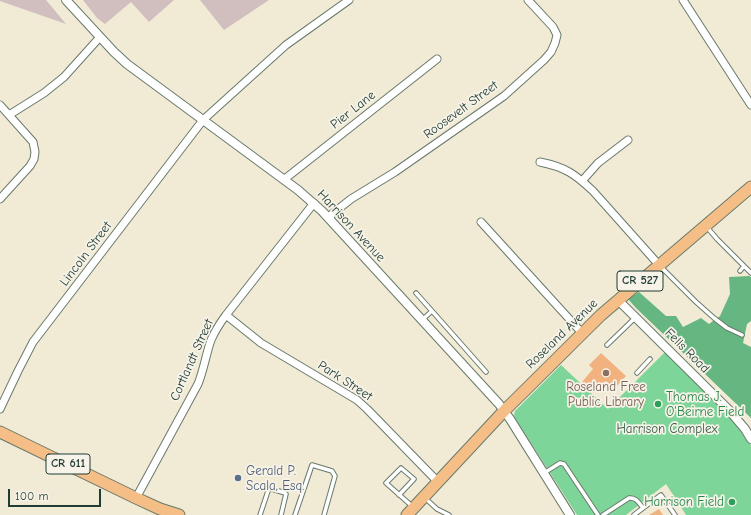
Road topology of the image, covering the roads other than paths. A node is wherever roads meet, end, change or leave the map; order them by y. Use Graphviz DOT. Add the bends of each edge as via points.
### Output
graph roads {
  1 [pos="66,0"];
  2 [pos="349,0"];
  3 [pos="528,0"];
  4 [pos="683,0"];
  5 [pos="100,37"];
  6 [pos="437,59"];
  7 [pos="0,105"];
  8 [pos="751,105"];
  9 [pos="9,115"];
  10 [pos="203,120"];
  11 [pos="628,140"];
  12 [pos="540,162"];
  13 [pos="284,179"];
  14 [pos="582,181"];
  15 [pos="751,187"];
  16 [pos="0,199"];
  17 [pos="314,203"];
  18 [pos="329,218"];
  19 [pos="481,222"];
  20 [pos="706,225"];
  21 [pos="659,265"];
  22 [pos="744,266"];
  23 [pos="740,271"];
  24 [pos="751,273"];
  25 [pos="416,293"];
  26 [pos="618,300"];
  27 [pos="432,311"];
  28 [pos="226,315"];
  29 [pos="636,317"];
  30 [pos="421,320"];
  31 [pos="582,333"];
  32 [pos="742,335"];
  33 [pos="607,345"];
  34 [pos="650,359"];
  35 [pos="486,372"];
  36 [pos="637,373"];
  37 [pos="0,409"];
  38 [pos="504,412"];
  39 [pos="748,427"];
  40 [pos="0,432"];
  41 [pos="751,439"];
  42 [pos="544,473"];
  43 [pos="438,482"];
  44 [pos="399,495"];
  45 [pos="424,497"];
  46 [pos="136,498"];
  47 [pos="643,508"];
  48 [pos="410,511"];
  49 [pos="156,512"];
  50 [pos="179,515"];
  51 [pos="260,515"];
  52 [pos="281,515"];
  53 [pos="295,515"];
  54 [pos="324,515"];
  55 [pos="449,515"];
  56 [pos="570,515"];
  57 [pos="598,515"];
  58 [pos="603,515"];
  59 [pos="634,515"];
  60 [pos="676,515"];
  1 -- 5 [label="street, Harrison Avenue"];
  2 -- 10 [label="street" via="286,45"];
  3 -- 18 [label="street, Roosevelt Street" via="553,27 557,35 551,52 544,60 504,96 395,172 351,199"];
  4 -- 8 [label="street"];
  5 -- 9 [label="street" via="64,77"];
  5 -- 10 [label="street, Harrison Avenue" via="127,64"];
  6 -- 13 [label="street, Pier Lane"];
  7 -- 9 [label="street"];
  9 -- 16 [label="street" via="33,142 35,152 30,166"];
  10 -- 13 [label="street, Harrison Avenue"];
  10 -- 37 [label="street, Lincoln Street" via="34,342"];
  11 -- 14 [label="street" via="598,163"];
  12 -- 14 [label="street" via="560,167"];
  13 -- 17 [label="street, Harrison Avenue"];
  14 -- 21 [label="street" via="594,191"];
  15 -- 20 [label="main road, Roseland Avenue / CR 527"];
  17 -- 18 [label="street, Harrison Avenue"];
  17 -- 28 [label="street, Cortlandt Street"];
  18 -- 30 [label="street, Harrison Avenue"];
  19 -- 31 [label="street"];
  20 -- 21 [label="main road, Roseland Avenue / CR 527"];
  20 -- 22 [label="lane"];
  21 -- 26 [label="main road, Roseland Avenue / CR 527"];
  21 -- 32 [label="lane" via="714,318"];
  22 -- 23 [label="lane"];
  22 -- 24 [label="lane"];
  25 -- 27 [label="lane"];
  26 -- 29 [label="street, Fells Road"];
  26 -- 31 [label="main road, Roseland Avenue / CR 527"];
  27 -- 30 [label="lane"];
  27 -- 35 [label="lane"];
  28 -- 43 [label="street, Park Street" via="261,343 357,400"];
  28 -- 46 [label="street, Cortlandt Street" via="211,340 198,384"];
  29 -- 33 [label="lane"];
  29 -- 39 [label="street, Fells Road"];
  30 -- 38 [label="street, Harrison Avenue"];
  31 -- 38 [label="main road, Roseland Avenue / CR 527"];
  34 -- 36 [label="lane"];
  38 -- 42 [label="street, Harrison Avenue"];
  38 -- 43 [label="main road, Roseland Avenue / CR 527"];
  39 -- 41 [label="street, Fells Road"];
  40 -- 46 [label="main road, CR 611"];
  42 -- 56 [label="street, Harrison Avenue"];
  42 -- 57 [label="lane" via="560,463 564,464"];
  43 -- 45 [label="main road, Roseland Avenue / CR 527"];
  44 -- 44 [label="lane" via="386,483 401,468 414,479"];
  44 -- 48 [label="lane"];
  45 -- 48 [label="main road, Roseland Avenue / CR 527"];
  45 -- 55 [label="lane" via="437,509"];
  46 -- 49 [label="main road, CR 611"];
  47 -- 58 [label="lane" via="635,499 629,498"];
  47 -- 59 [label="lane"];
  47 -- 60 [label="lane" via="661,495"];
  49 -- 50 [label="main road"];
  51 -- 52 [label="lane" via="268,492 272,489 286,494"];
  53 -- 54 [label="lane" via="312,465 332,471 335,476"];
}
